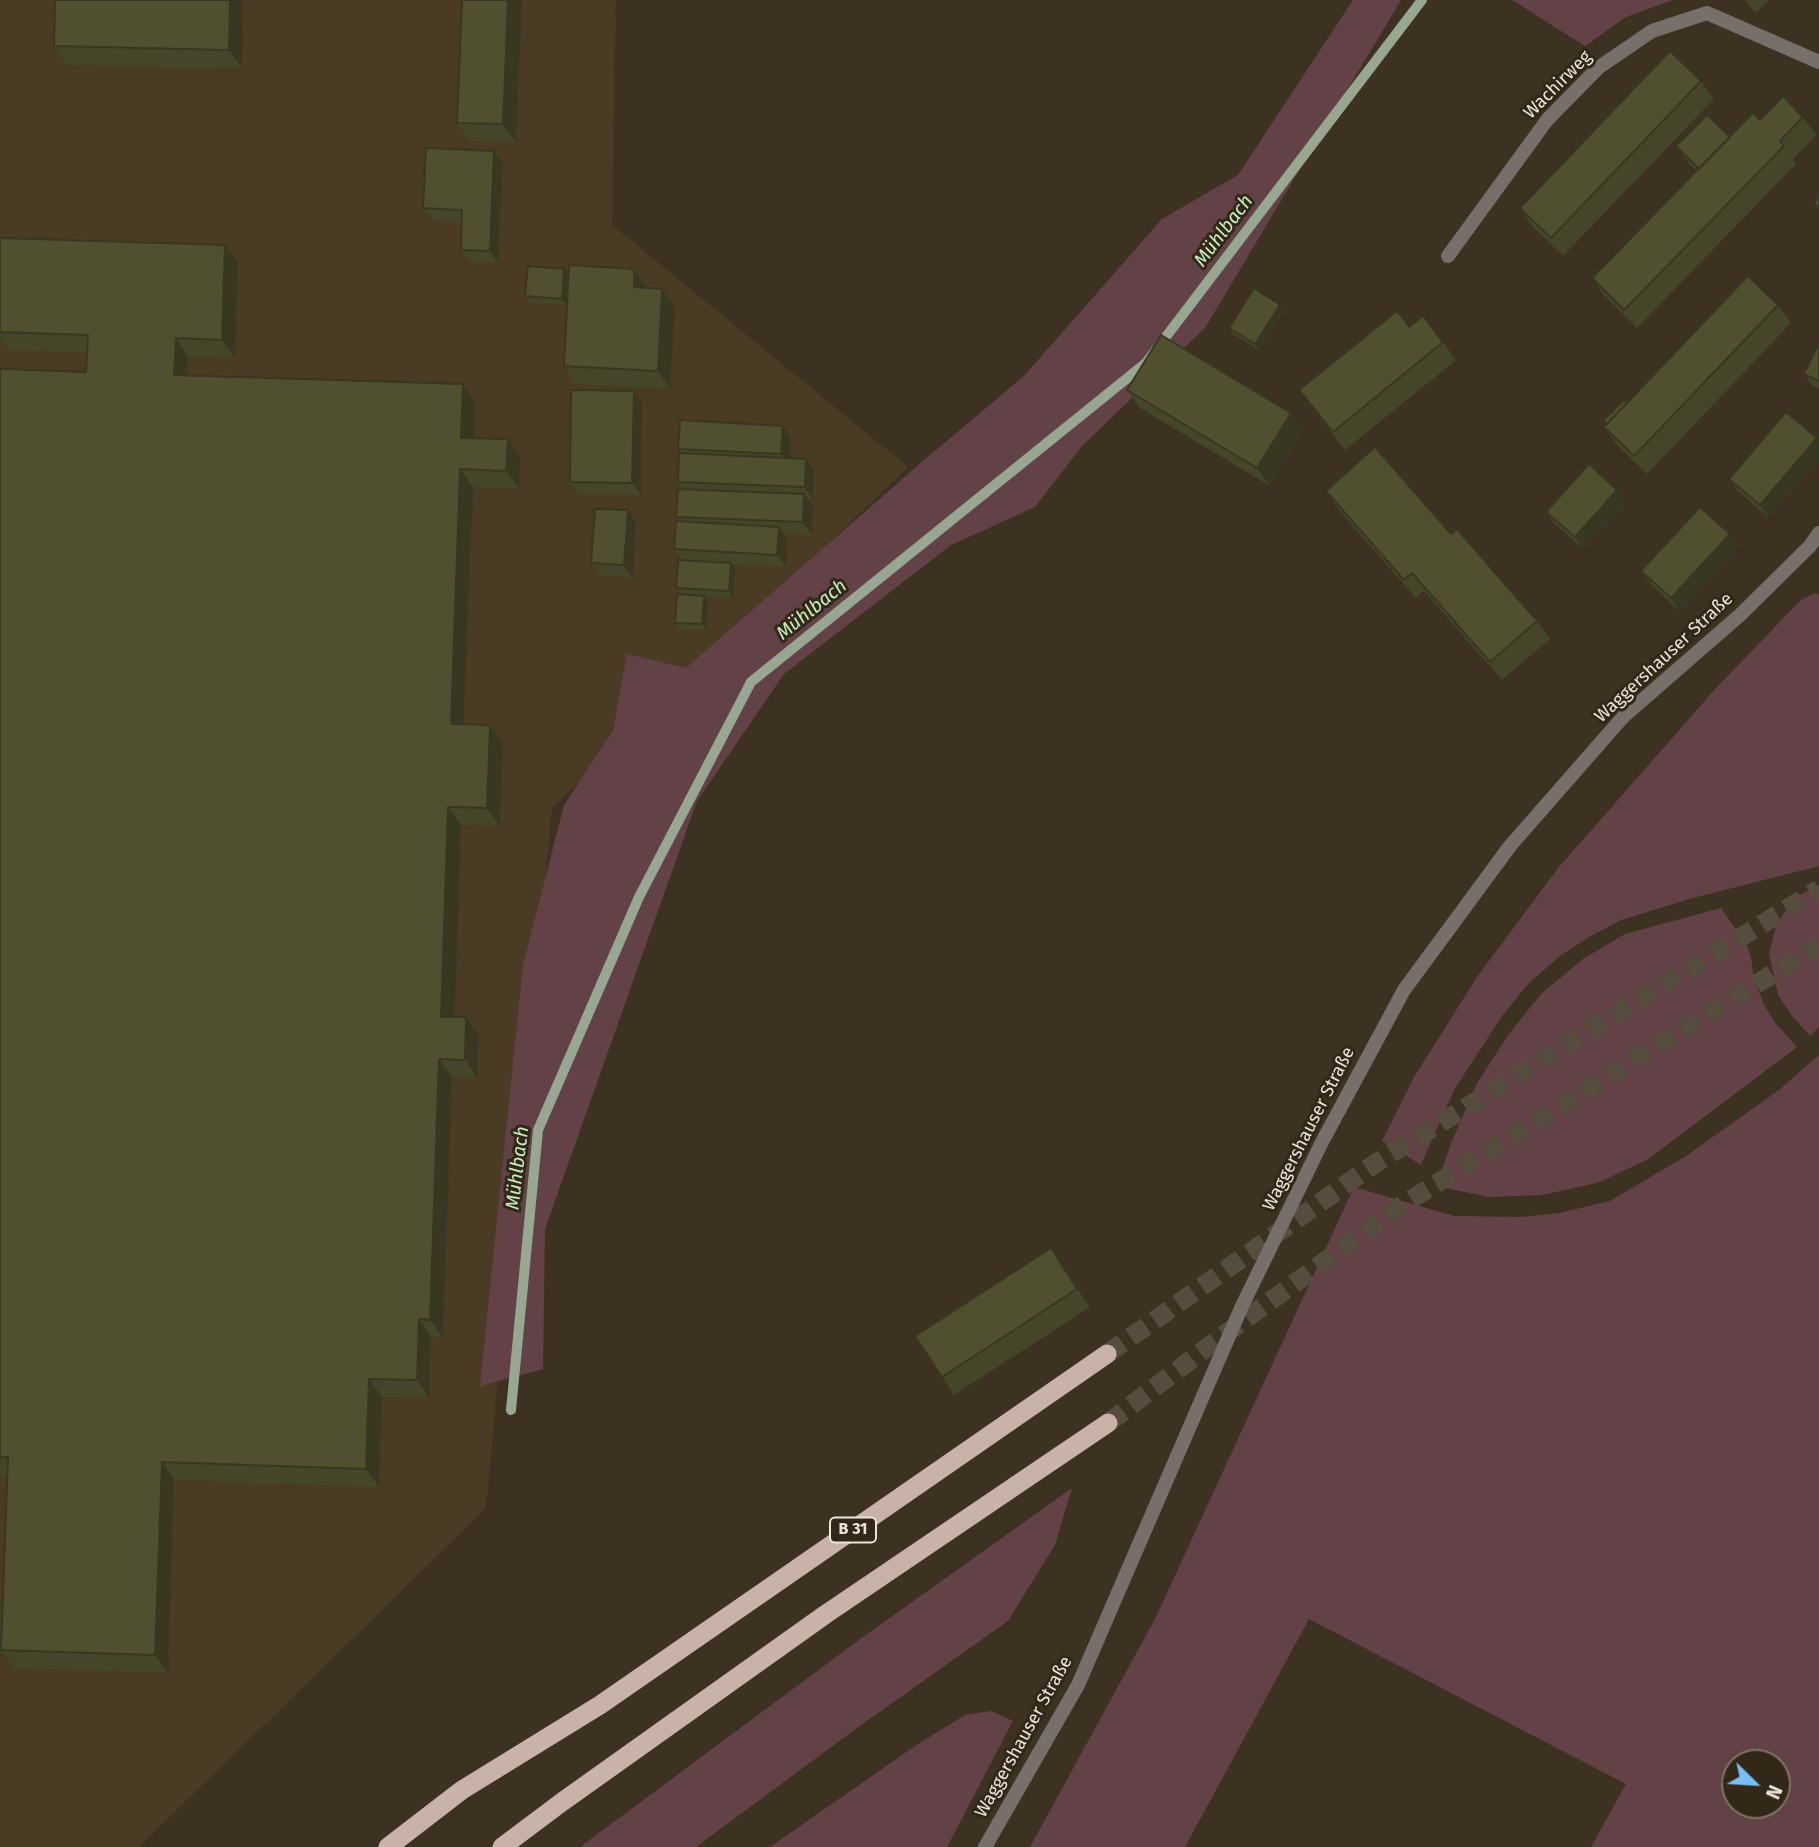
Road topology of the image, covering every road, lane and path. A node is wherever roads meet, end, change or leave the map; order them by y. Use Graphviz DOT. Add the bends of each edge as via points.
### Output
graph roads {
  1 [pos="1819,62"];
  2 [pos="1448,256"];
  3 [pos="1819,533"];
  4 [pos="1814,550"];
  5 [pos="1107,1354"];
  6 [pos="1108,1423"];
  7 [pos="388,1847"];
  8 [pos="502,1847"];
  9 [pos="985,1847"];
  1 -- 2 [label="street, Wachirweg" via="1707,13 1652,31 1598,68 1547,120"];
  3 -- 4 [label="street, Waggershauser Straße"];
  4 -- 9 [label="street, Waggershauser Straße" via="1623,717 1510,846 1404,990 1322,1142 1242,1306 1078,1685"];
  5 -- 7 [label="highway, B 31" via="600,1705 463,1790"];
  6 -- 8 [label="highway" via="825,1614"];
}
